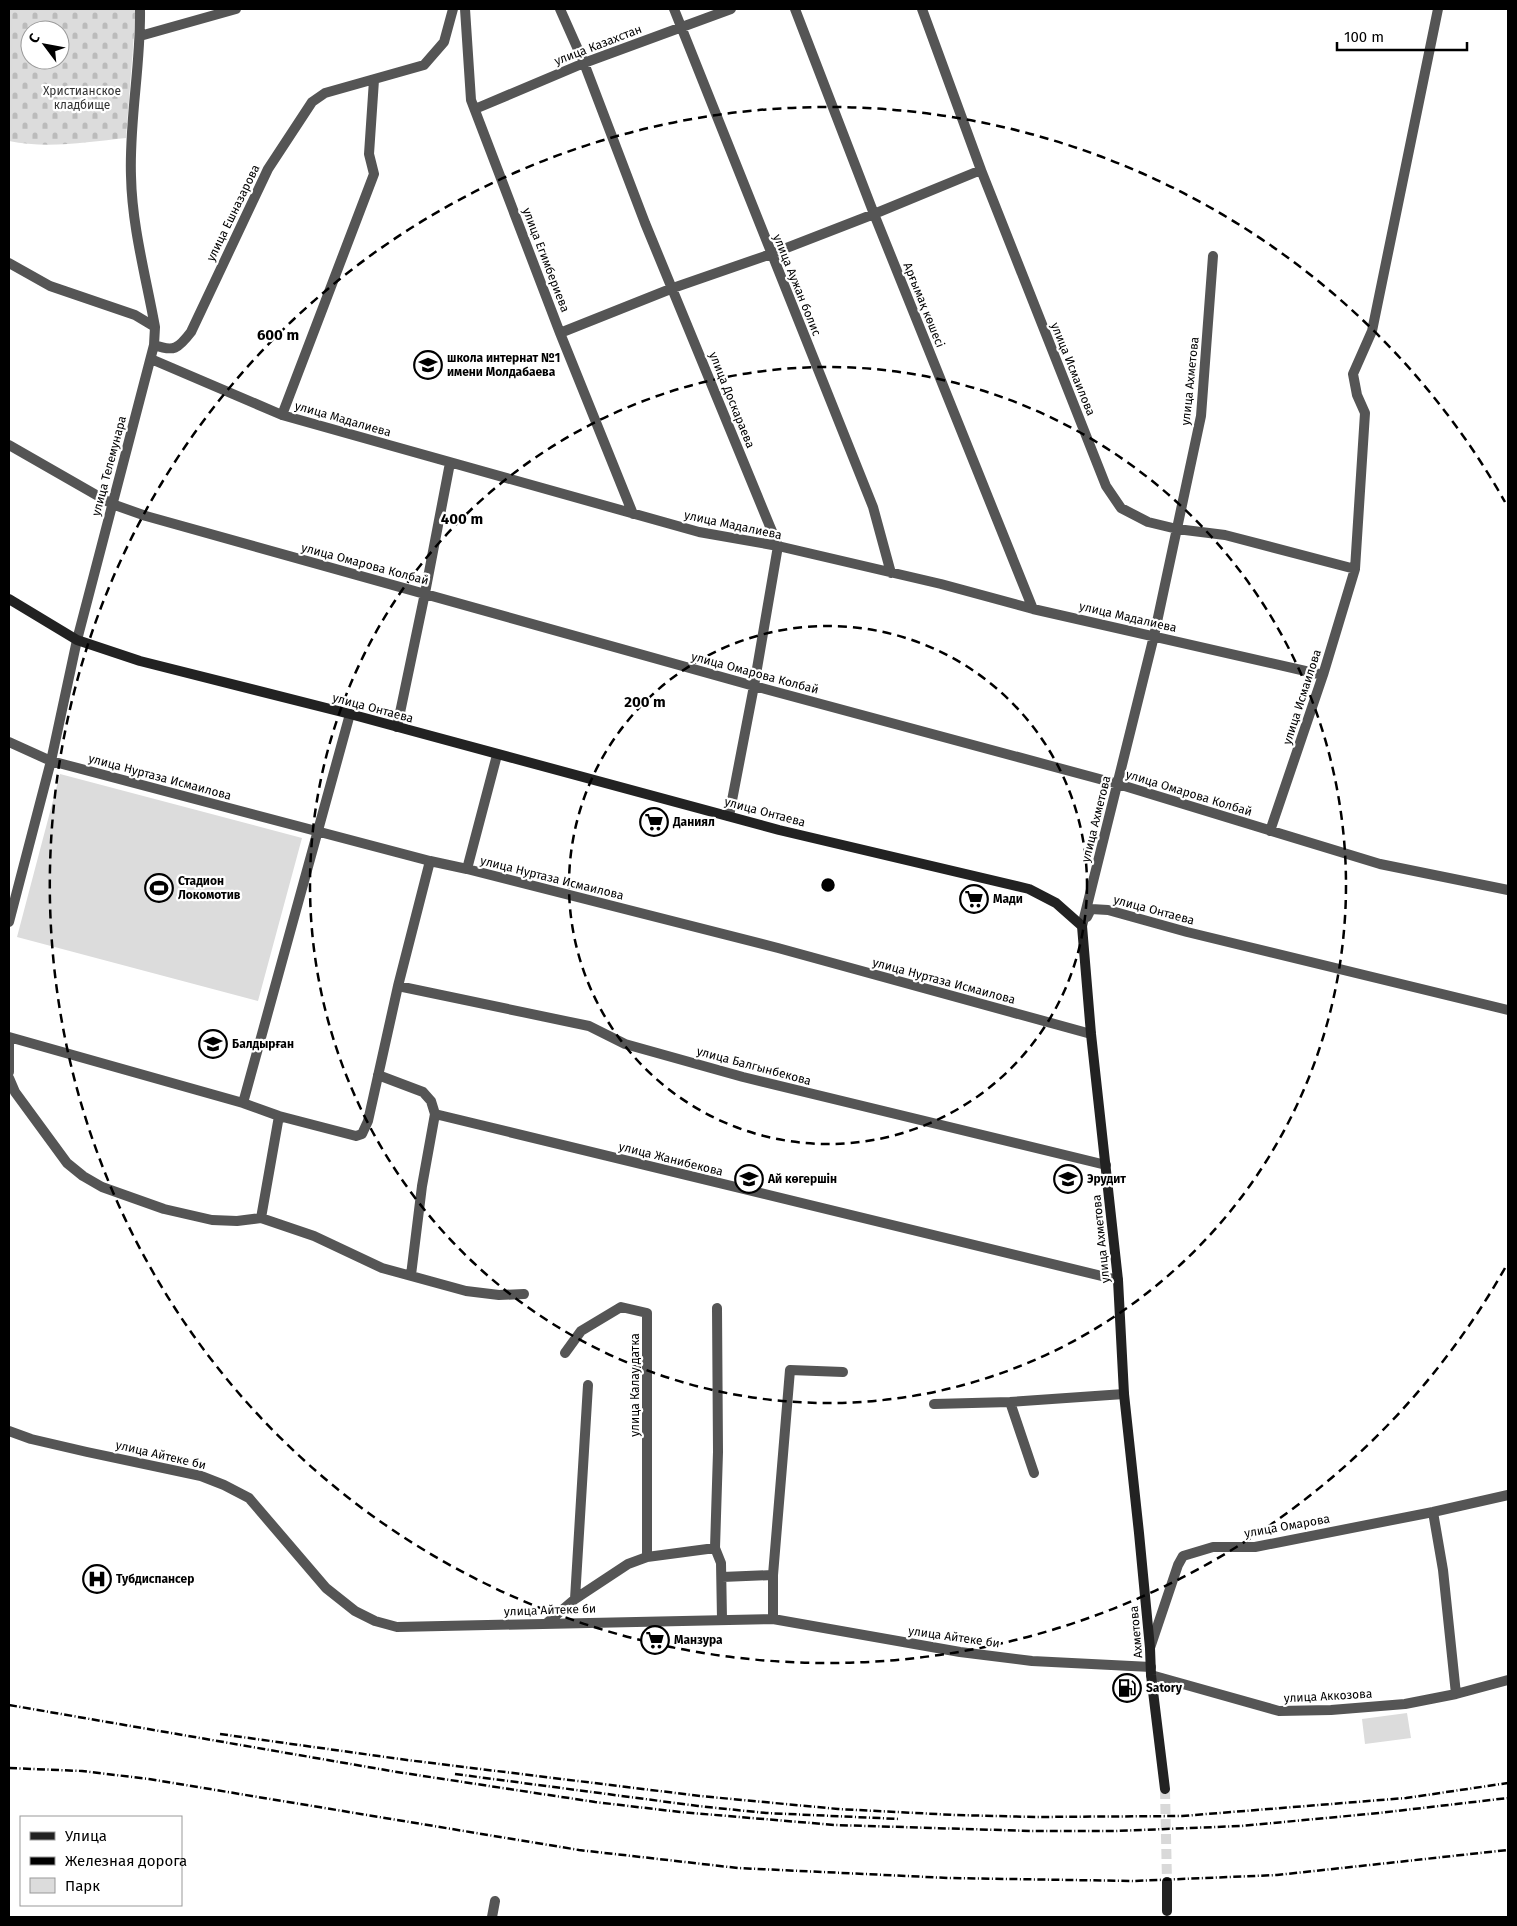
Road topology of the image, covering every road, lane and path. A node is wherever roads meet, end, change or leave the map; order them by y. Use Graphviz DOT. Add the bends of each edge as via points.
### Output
graph roads {
  1 [pos="140,9"];
  2 [pos="236,9"];
  3 [pos="453,9"];
  4 [pos="465,9"];
  5 [pos="560,9"];
  6 [pos="674,9"];
  7 [pos="731,9"];
  8 [pos="795,9"];
  9 [pos="922,9"];
  10 [pos="1438,9"];
  11 [pos="681,26"];
  12 [pos="140,36"];
  13 [pos="584,63"];
  14 [pos="374,80"];
  15 [pos="475,109"];
  16 [pos="981,170"];
  17 [pos="874,214"];
  18 [pos="771,254"];
  19 [pos="1213,256"];
  20 [pos="9,263"];
  21 [pos="673,288"];
  22 [pos="154,327"];
  23 [pos="560,333"];
  24 [pos="154,345"];
  25 [pos="151,359"];
  26 [pos="282,415"];
  27 [pos="9,445"];
  28 [pos="450,463"];
  29 [pos="112,504"];
  30 [pos="632,514"];
  31 [pos="1177,529"];
  32 [pos="778,546"];
  33 [pos="1355,569"];
  34 [pos="891,573"];
  35 [pos="426,593"];
  36 [pos="9,599"];
  37 [pos="1033,609"];
  38 [pos="1154,636"];
  39 [pos="77,640"];
  40 [pos="1322,675"];
  41 [pos="754,686"];
  42 [pos="350,714"];
  43 [pos="396,727"];
  44 [pos="9,742"];
  45 [pos="497,755"];
  46 [pos="51,760"];
  47 [pos="1118,784"];
  48 [pos="728,816"];
  49 [pos="1270,831"];
  50 [pos="319,832"];
  51 [pos="430,862"];
  52 [pos="466,869"];
  53 [pos="1508,890"];
  54 [pos="11,903"];
  55 [pos="9,922"];
  56 [pos="1082,926"];
  57 [pos="398,986"];
  58 [pos="1508,1010"];
  59 [pos="1091,1034"];
  60 [pos="9,1037"];
  61 [pos="9,1044"];
  62 [pos="9,1072"];
  63 [pos="378,1075"];
  64 [pos="9,1078"];
  65 [pos="243,1103"];
  66 [pos="435,1114"];
  67 [pos="279,1116"];
  68 [pos="1106,1164"];
  69 [pos="261,1218"];
  70 [pos="411,1275"];
  71 [pos="1118,1280"];
  72 [pos="524,1294"];
  73 [pos="717,1308"];
  74 [pos="566,1352"];
  75 [pos="843,1372"];
  76 [pos="588,1385"];
  77 [pos="1124,1394"];
  78 [pos="1010,1402"];
  79 [pos="934,1404"];
  80 [pos="9,1431"];
  81 [pos="1034,1473"];
  82 [pos="1508,1495"];
  83 [pos="1433,1512"];
  84 [pos="1139,1533"];
  85 [pos="715,1548"];
  86 [pos="647,1557"];
  87 [pos="773,1575"];
  88 [pos="722,1577"];
  89 [pos="575,1599"];
  90 [pos="722,1619"];
  91 [pos="773,1619"];
  92 [pos="548,1622"];
  93 [pos="1150,1648"];
  94 [pos="1151,1671"];
  95 [pos="1508,1680"];
  96 [pos="1456,1694"];
  97 [pos="1165,1789"];
  98 [pos="1167,1882"];
  99 [pos="496,1901"];
  100 [pos="1167,1911"];
  101 [pos="492,1917"];
  1 -- 12 [label="street, улица Телемунара"];
  2 -- 12 [label="street"];
  3 -- 14 [label="street, улица Ешназарова" via="444,42 424,66"];
  4 -- 15 [label="street, улица Егимбериева"];
  5 -- 13 [label="street, улица Доскараева"];
  6 -- 11 [label="street, улица Аужан болис"];
  7 -- 11 [label="street, улица Казахстан"];
  8 -- 17 [label="street, Арғымақ көшесі"];
  9 -- 16 [label="street, улица Исмаилова"];
  10 -- 33 [label="street, улица Исмаилова" via="1372,331 1353,374 1364,413"];
  11 -- 13 [label="street, улица Казахстан"];
  11 -- 18 [label="street, улица Аужан болис"];
  12 -- 22 [label="street, улица Телемунара" via="131,177 134,215"];
  13 -- 15 [label="street, улица Казахстан"];
  13 -- 21 [label="street, улица Доскараева"];
  14 -- 24 [label="street, улица Ешназарова" via="325,93 312,102 268,169 191,332 181,345 168,350"];
  14 -- 26 [label="street" via="369,154 374,174"];
  15 -- 23 [label="street, улица Егимбериева"];
  16 -- 17 [label="street"];
  16 -- 31 [label="street, улица Исмаилова" via="1106,486 1121,508 1148,522"];
  17 -- 18 [label="street"];
  17 -- 37 [label="street, Арғымақ көшесі"];
  18 -- 21 [label="street"];
  18 -- 34 [label="street, улица Аужан болис" via="873,507"];
  19 -- 31 [label="street, улица Ахметова" via="1201,416"];
  20 -- 22 [label="street" via="50,286 134,315"];
  21 -- 23 [label="street"];
  21 -- 32 [label="street, улица Доскараева"];
  22 -- 24 [label="street, улица Телемунара"];
  23 -- 30 [label="street, улица Егимбериева"];
  24 -- 25 [label="street, улица Телемунара"];
  25 -- 26 [label="street, улица Мадалиева"];
  25 -- 29 [label="street, улица Телемунара"];
  26 -- 28 [label="street, улица Мадалиева"];
  27 -- 29 [label="street, улица Омарова Колбай"];
  28 -- 30 [label="street, улица Мадалиева"];
  28 -- 35 [label="street"];
  29 -- 35 [label="street, улица Омарова Колбай"];
  29 -- 39 [label="street, улица Телемунара"];
  30 -- 32 [label="street, улица Мадалиева" via="699,532"];
  31 -- 33 [label="street, улица Исмаилова" via="1225,535"];
  31 -- 38 [label="street, улица Ахметова"];
  32 -- 34 [label="street, улица Мадалиева"];
  32 -- 41 [label="street"];
  33 -- 40 [label="street, улица Исмаилова"];
  34 -- 37 [label="street, улица Мадалиева"];
  35 -- 41 [label="street, улица Омарова Колбай"];
  35 -- 43 [label="street"];
  36 -- 39 [label="main road, улица Онтаева"];
  37 -- 38 [label="street, улица Мадалиева"];
  38 -- 40 [label="street, улица Мадалиева"];
  38 -- 47 [label="street, улица Ахметова"];
  39 -- 42 [label="main road, улица Онтаева" via="140,661"];
  39 -- 46 [label="street, улица Телемунара"];
  40 -- 49 [label="street, улица Исмаилова"];
  41 -- 47 [label="street, улица Омарова Колбай"];
  41 -- 48 [label="street"];
  42 -- 43 [label="main road, улица Онтаева"];
  42 -- 50 [label="street"];
  43 -- 45 [label="main road, улица Онтаева"];
  44 -- 46 [label="street, улица Нуртаза Исмаилова"];
  45 -- 48 [label="main road, улица Онтаева"];
  45 -- 52 [label="street"];
  46 -- 50 [label="street, улица Нуртаза Исмаилова"];
  46 -- 54 [label="street, улица Телемунара"];
  47 -- 49 [label="street, улица Омарова Колбай"];
  47 -- 56 [label="street, улица Ахметова"];
  48 -- 56 [label="main road, улица Онтаева" via="1029,889 1056,903"];
  49 -- 53 [label="street, улица Омарова Колбай" via="1380,864"];
  50 -- 51 [label="street, улица Нуртаза Исмаилова"];
  50 -- 65 [label="street"];
  51 -- 52 [label="street, улица Нуртаза Исмаилова"];
  51 -- 57 [label="street"];
  52 -- 59 [label="street, улица Нуртаза Исмаилова" via="787,951"];
  54 -- 55 [label="street, улица Телемунара"];
  56 -- 58 [label="street, улица Онтаева" via="1091,909 1108,910"];
  56 -- 59 [label="main road, улица Ахметова"];
  57 -- 63 [label="street"];
  57 -- 68 [label="street, улица Балгынбекова" via="589,1026 625,1044 743,1077"];
  59 -- 68 [label="main road, улица Ахметова"];
  60 -- 65 [label="street"];
  61 -- 62 [label="street"];
  63 -- 66 [label="street" via="423,1092 431,1101"];
  63 -- 67 [label="street" via="362,1134 356,1136"];
  64 -- 69 [label="street" via="14,1092 67,1163 102,1187 133,1199 212,1220"];
  65 -- 67 [label="street"];
  66 -- 70 [label="street"];
  66 -- 71 [label="street, улица Жанибекова"];
  67 -- 69 [label="street"];
  68 -- 71 [label="main road, улица Ахметова"];
  69 -- 70 [label="street" via="314,1236 382,1268"];
  70 -- 72 [label="street" via="466,1291"];
  71 -- 77 [label="main road, улица Ахметова"];
  73 -- 85 [label="street"];
  74 -- 86 [label="street, улица Калау датка" via="581,1331 620,1307 647,1312"];
  75 -- 87 [label="street" via="790,1370"];
  76 -- 89 [label="street"];
  77 -- 78 [label="street"];
  77 -- 84 [label="main road, улица Ахметова"];
  78 -- 79 [label="street"];
  78 -- 81 [label="street"];
  80 -- 92 [label="street, улица Айтеке би" via="31,1439 201,1476 224,1484 249,1498 326,1588 355,1611 374,1621 397,1627"];
  82 -- 83 [label="street, улица Омарова"];
  83 -- 93 [label="street, улица Омарова" via="1255,1547 1213,1547 1183,1556"];
  83 -- 96 [label="street" via="1443,1570"];
  84 -- 93 [label="main road, Ахметова"];
  85 -- 86 [label="street"];
  85 -- 88 [label="street"];
  86 -- 89 [label="street" via="619,1569"];
  87 -- 88 [label="street"];
  87 -- 91 [label="street"];
  88 -- 90 [label="street"];
  89 -- 92 [label="street"];
  90 -- 91 [label="street, улица Айтеке би"];
  90 -- 92 [label="street, улица Айтеке би"];
  91 -- 94 [label="street, улица Айтеке би" via="960,1652"];
  93 -- 94 [label="main road, Ахметова"];
  94 -- 96 [label="street, улица Аккозова" via="1279,1711 1405,1704"];
  94 -- 97 [label="main road, Ахметова"];
  95 -- 96 [label="street, улица Аккозова"];
  98 -- 100 [label="main road"];
  99 -- 101 [label="street"];
}
